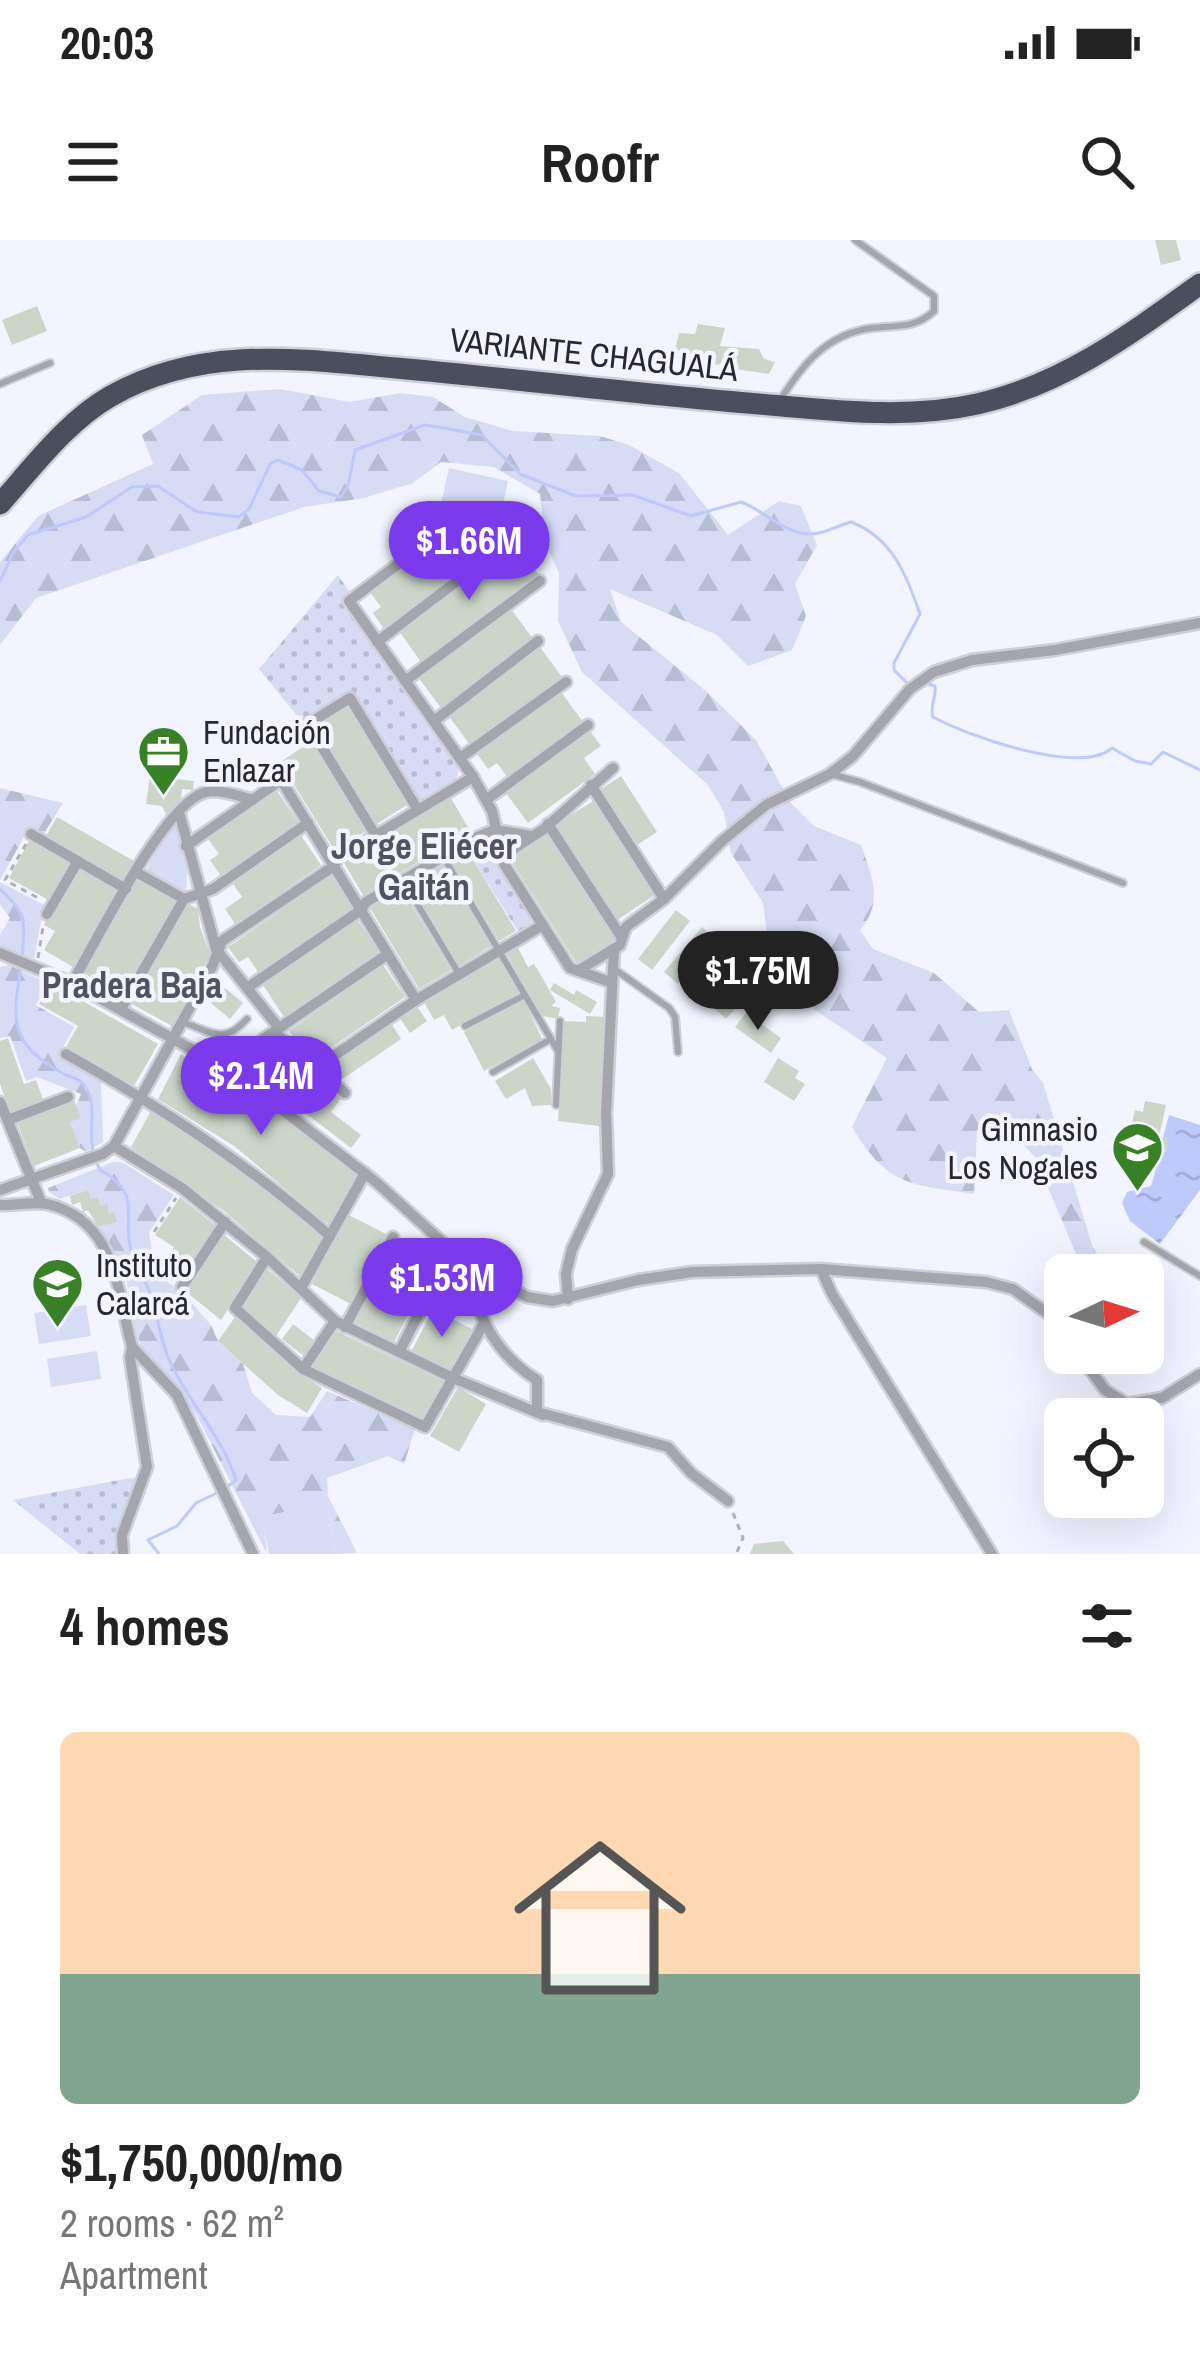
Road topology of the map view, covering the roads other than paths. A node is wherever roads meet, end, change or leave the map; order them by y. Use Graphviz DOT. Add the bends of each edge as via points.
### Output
graph roads {
  1 [pos="855,240"];
  2 [pos="1200,284"];
  3 [pos="50,363"];
  4 [pos="0,384"];
  5 [pos="777,405"];
  6 [pos="0,504"];
  7 [pos="449,526"];
  8 [pos="514,538"];
  9 [pos="540,581"];
  10 [pos="1200,623"];
  11 [pos="377,641"];
  12 [pos="538,641"];
  13 [pos="406,681"];
  14 [pos="566,682"];
  15 [pos="434,721"];
  16 [pos="588,725"];
  17 [pos="460,758"];
  18 [pos="613,768"];
  19 [pos="830,774"];
  20 [pos="473,777"];
  21 [pos="591,785"];
  22 [pos="253,800"];
  23 [pos="486,800"];
  24 [pos="418,810"];
  25 [pos="179,812"];
  26 [pos="308,823"];
  27 [pos="548,824"];
  28 [pos="495,830"];
  29 [pos="31,834"];
  30 [pos="376,836"];
  31 [pos="532,836"];
  32 [pos="186,846"];
  33 [pos="443,856"];
  34 [pos="501,857"];
  35 [pos="78,861"];
  36 [pos="334,866"];
  37 [pos="136,872"];
  38 [pos="403,880"];
  39 [pos="1123,883"];
  40 [pos="126,890"];
  41 [pos="200,894"];
  42 [pos="184,899"];
  43 [pos="664,899"];
  44 [pos="49,910"];
  45 [pos="361,910"];
  46 [pos="543,925"];
  47 [pos="618,943"];
  48 [pos="216,949"];
  49 [pos="499,951"];
  50 [pos="0,952"];
  51 [pos="388,954"];
  52 [pos="614,968"];
  53 [pos="579,970"];
  54 [pos="459,974"];
  55 [pos="610,982"];
  56 [pos="72,983"];
  57 [pos="247,988"];
  58 [pos="525,994"];
  59 [pos="416,1000"];
  60 [pos="121,1010"];
  61 [pos="248,1019"];
  62 [pos="181,1021"];
  63 [pos="560,1021"];
  64 [pos="465,1026"];
  65 [pos="276,1030"];
  66 [pos="171,1039"];
  67 [pos="551,1039"];
  68 [pos="558,1051"];
  69 [pos="678,1052"];
  70 [pos="66,1054"];
  71 [pos="316,1068"];
  72 [pos="233,1072"];
  73 [pos="494,1072"];
  74 [pos="345,1093"];
  75 [pos="140,1095"];
  76 [pos="68,1097"];
  77 [pos="0,1102"];
  78 [pos="556,1105"];
  79 [pos="8,1120"];
  80 [pos="108,1150"];
  81 [pos="365,1173"];
  82 [pos="34,1178"];
  83 [pos="0,1190"];
  84 [pos="40,1202"];
  85 [pos="0,1205"];
  86 [pos="225,1222"];
  87 [pos="330,1236"];
  88 [pos="393,1238"];
  89 [pos="1144,1242"];
  90 [pos="456,1256"];
  91 [pos="267,1257"];
  92 [pos="821,1268"];
  93 [pos="1200,1276"];
  94 [pos="182,1287"];
  95 [pos="301,1288"];
  96 [pos="568,1299"];
  97 [pos="1044,1310"];
  98 [pos="340,1324"];
  99 [pos="483,1325"];
  100 [pos="132,1347"];
  101 [pos="399,1352"];
  102 [pos="303,1369"];
  103 [pos="1094,1374"];
  104 [pos="1200,1374"];
  105 [pos="453,1378"];
  106 [pos="543,1415"];
  107 [pos="728,1501"];
  108 [pos="122,1554"];
  109 [pos="253,1554"];
  110 [pos="992,1554"];
  1 -- 5 [label="lane" via="934,296 934,311 916,325 829,342"];
  2 -- 5 [label="highway, VARIANTE CHAGUALÁ" via="1076,367 980,404 885,412"];
  3 -- 4 [label="lane"];
  5 -- 6 [label="highway, VARIANTE CHAGUALÁ" via="311,360 206,361 108,398"];
  7 -- 11 [label="street" via="349,602"];
  8 -- 11 [label="street"];
  9 -- 13 [label="street"];
  10 -- 19 [label="street" via="952,664 910,689"];
  11 -- 13 [label="street"];
  12 -- 15 [label="street"];
  13 -- 15 [label="street"];
  14 -- 17 [label="street"];
  15 -- 17 [label="street"];
  16 -- 23 [label="street"];
  17 -- 20 [label="street"];
  18 -- 21 [label="street"];
  19 -- 39 [label="lane"];
  19 -- 43 [label="street" via="766,805"];
  20 -- 23 [label="street"];
  20 -- 24 [label="street"];
  21 -- 27 [label="street"];
  21 -- 43 [label="street"];
  22 -- 25 [label="street" via="203,793"];
  22 -- 26 [label="street" via="281,780"];
  22 -- 32 [label="street"];
  23 -- 28 [label="street"];
  24 -- 30 [label="street"];
  24 -- 30 [label="street" via="350,698 308,724"];
  25 -- 32 [label="street"];
  25 -- 37 [label="street"];
  26 -- 36 [label="street"];
  26 -- 41 [label="street"];
  27 -- 31 [label="street"];
  27 -- 47 [label="street"];
  28 -- 31 [label="street"];
  28 -- 33 [label="street"];
  28 -- 34 [label="street"];
  29 -- 35 [label="street"];
  30 -- 36 [label="street"];
  31 -- 34 [label="street"];
  32 -- 41 [label="street"];
  33 -- 38 [label="street"];
  33 -- 49 [label="lane"];
  34 -- 46 [label="street"];
  35 -- 40 [label="street"];
  35 -- 44 [label="street"];
  36 -- 45 [label="street"];
  36 -- 48 [label="street"];
  37 -- 40 [label="street"];
  37 -- 42 [label="street"];
  38 -- 45 [label="street"];
  38 -- 54 [label="lane"];
  40 -- 56 [label="street"];
  41 -- 42 [label="street"];
  41 -- 48 [label="street"];
  42 -- 60 [label="street"];
  43 -- 47 [label="street" via="626,927"];
  45 -- 51 [label="street"];
  45 -- 57 [label="street"];
  46 -- 49 [label="street"];
  46 -- 53 [label="street"];
  47 -- 52 [label="street"];
  47 -- 53 [label="street"];
  48 -- 57 [label="street"];
  48 -- 62 [label="street"];
  49 -- 54 [label="street"];
  49 -- 58 [label="lane"];
  50 -- 56 [label="street"];
  51 -- 59 [label="street"];
  51 -- 65 [label="street"];
  52 -- 55 [label="street"];
  52 -- 69 [label="lane" via="669,1008"];
  53 -- 55 [label="street"];
  54 -- 59 [label="street"];
  55 -- 96 [label="street" via="608,1174 568,1262"];
  56 -- 60 [label="street"];
  57 -- 65 [label="street"];
  58 -- 64 [label="lane"];
  58 -- 67 [label="lane"];
  59 -- 71 [label="street"];
  60 -- 66 [label="street"];
  61 -- 62 [label="lane" via="225,1035"];
  62 -- 66 [label="street"];
  63 -- 68 [label="lane"];
  65 -- 71 [label="street"];
  65 -- 72 [label="street"];
  66 -- 72 [label="street"];
  66 -- 75 [label="street"];
  67 -- 68 [label="lane"];
  67 -- 73 [label="lane"];
  68 -- 78 [label="lane"];
  70 -- 75 [label="street"];
  71 -- 74 [label="street"];
  72 -- 81 [label="street"];
  75 -- 80 [label="street"];
  75 -- 87 [label="street" via="248,1167"];
  76 -- 79 [label="street"];
  77 -- 79 [label="street"];
  79 -- 82 [label="street"];
  80 -- 82 [label="street"];
  80 -- 86 [label="street" via="182,1188"];
  81 -- 87 [label="street"];
  81 -- 90 [label="street"];
  82 -- 83 [label="street"];
  82 -- 84 [label="street"];
  84 -- 85 [label="street"];
  84 -- 100 [label="street" via="96,1235 117,1273"];
  86 -- 91 [label="street"];
  86 -- 94 [label="street"];
  87 -- 95 [label="street"];
  88 -- 98 [label="street"];
  89 -- 93 [label="lane"];
  90 -- 96 [label="street" via="527,1297"];
  90 -- 99 [label="street"];
  90 -- 101 [label="street"];
  91 -- 95 [label="street"];
  91 -- 102 [label="street" via="236,1308"];
  92 -- 96 [label="street" via="692,1272"];
  92 -- 97 [label="street" via="986,1282"];
  92 -- 110 [label="street"];
  95 -- 98 [label="street"];
  98 -- 101 [label="street"];
  98 -- 102 [label="street"];
  99 -- 105 [label="street"];
  99 -- 106 [label="street" via="536,1380 535,1408"];
  100 -- 108 [label="street" via="147,1467"];
  100 -- 109 [label="street" via="177,1395"];
  101 -- 105 [label="street"];
  102 -- 105 [label="street" via="425,1427"];
  103 -- 104 [label="street" via="1126,1404 1152,1402"];
  105 -- 106 [label="street"];
  106 -- 107 [label="street" via="668,1447"];
}
